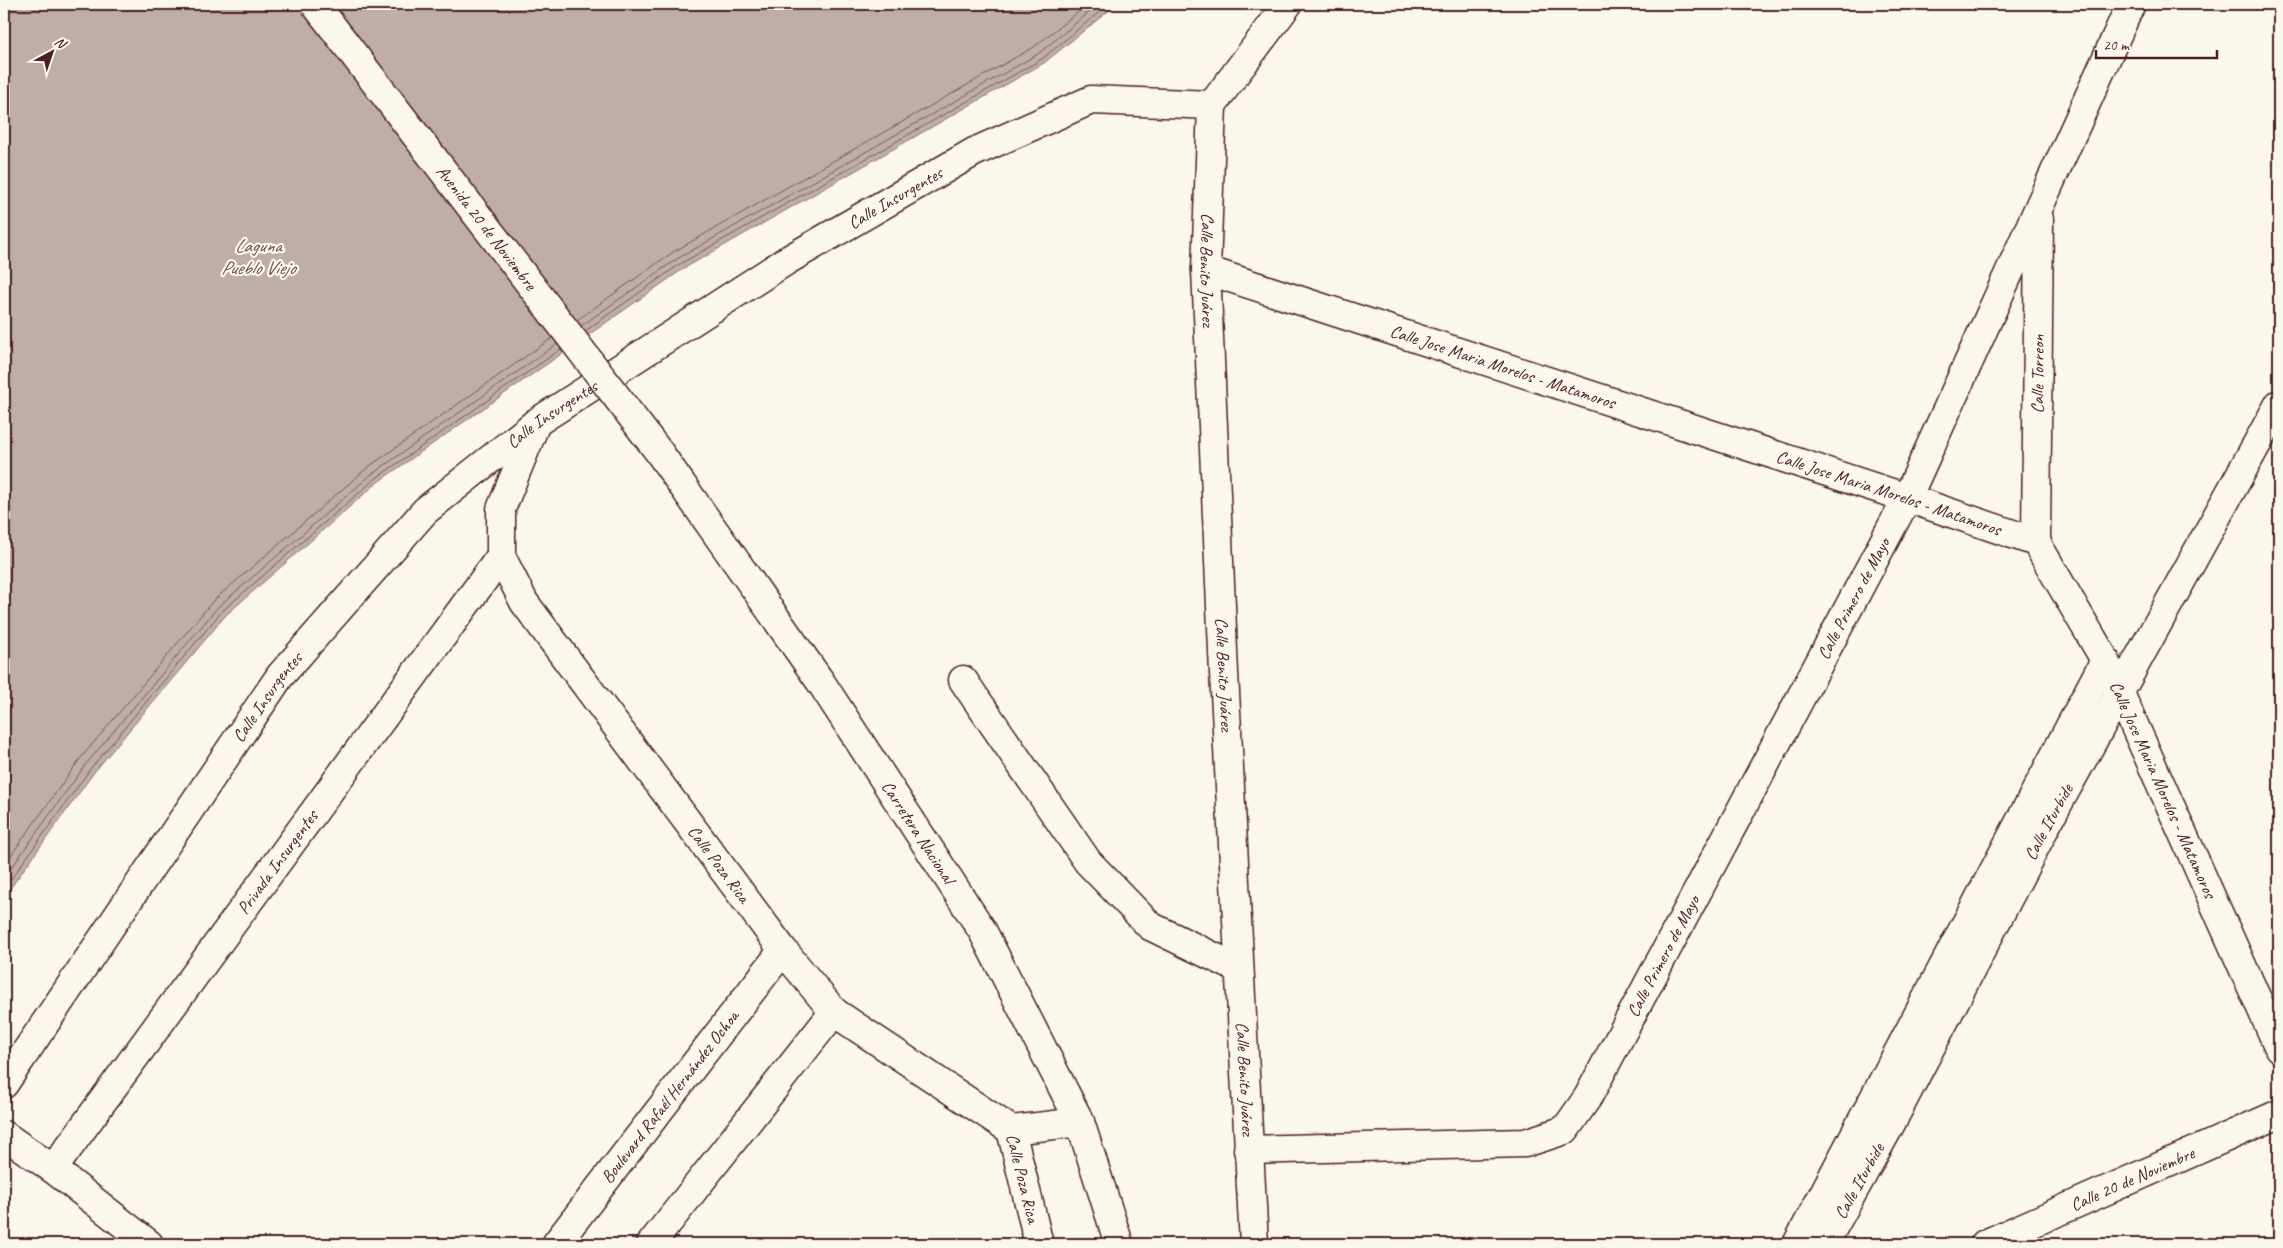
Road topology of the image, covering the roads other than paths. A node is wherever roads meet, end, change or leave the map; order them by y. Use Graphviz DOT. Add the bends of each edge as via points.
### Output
graph roads {
  1 [pos="315,4"];
  2 [pos="1288,4"];
  3 [pos="2131,4"];
  4 [pos="1212,105"];
  5 [pos="2039,207"];
  6 [pos="1206,270"];
  7 [pos="2279,404"];
  8 [pos="537,422"];
  9 [pos="659,452"];
  10 [pos="1907,498"];
  11 [pos="2036,542"];
  12 [pos="501,556"];
  13 [pos="2105,660"];
  14 [pos="963,680"];
  15 [pos="2120,692"];
  16 [pos="2037,818"];
  17 [pos="783,950"];
  18 [pos="1239,969"];
  19 [pos="834,1012"];
  20 [pos="2279,1048"];
  21 [pos="4,1084"];
  22 [pos="2279,1114"];
  23 [pos="1080,1122"];
  24 [pos="1875,1125"];
  25 [pos="1011,1130"];
  26 [pos="4,1135"];
  27 [pos="1248,1150"];
  28 [pos="53,1169"];
  29 [pos="149,1244"];
  30 [pos="556,1244"];
  31 [pos="651,1244"];
  32 [pos="1039,1244"];
  33 [pos="1119,1244"];
  34 [pos="1254,1244"];
  35 [pos="1798,1244"];
  36 [pos="1824,1244"];
  37 [pos="1985,1244"];
  1 -- 9 [label="street, Avenida 20 de Noviembre, bridge"];
  2 -- 4 [label="street"];
  3 -- 5 [label="street, Calle Torreon"];
  4 -- 6 [label="street, Calle Benito Juárez"];
  4 -- 8 [label="street, Calle Insurgentes" via="1091,100 974,152 786,261"];
  5 -- 10 [label="street, Calle Torreon"];
  5 -- 11 [label="street, Calle Torreon"];
  6 -- 10 [label="street, Calle Jose Maria Morelos - Matamoros"];
  6 -- 18 [label="street, Calle Benito Juárez"];
  7 -- 15 [label="street, Calle Iturbide"];
  8 -- 12 [label="street, Calle Poza Rica" via="501,509"];
  8 -- 21 [label="street, Calle Insurgentes" via="425,511 280,676"];
  9 -- 23 [label="street, Carretera Nacional" via="820,681 982,930"];
  10 -- 11 [label="street, Calle Jose Maria Morelos - Matamoros"];
  10 -- 27 [label="street, Calle Primero de Mayo" via="1588,1097 1565,1130 1525,1143"];
  11 -- 13 [label="street, Calle Jose Maria Morelos - Matamoros"];
  12 -- 17 [label="street, Calle Poza Rica" via="524,602"];
  12 -- 28 [label="street, Privada Insurgentes"];
  13 -- 15 [label="street, Calle Jose Maria Morelos - Matamoros"];
  13 -- 16 [label="street, Calle Iturbide"];
  14 -- 18 [label="street" via="1088,862 1150,926"];
  15 -- 16 [label="street, Calle Iturbide"];
  15 -- 20 [label="street, Calle Jose Maria Morelos - Matamoros"];
  16 -- 24 [label="street, Calle Iturbide"];
  17 -- 19 [label="street, Calle Poza Rica"];
  17 -- 30 [label="street, Boulevard Rafaél Hernández Ochoa"];
  18 -- 27 [label="street, Calle Benito Juárez"];
  19 -- 25 [label="street, Calle Poza Rica"];
  19 -- 31 [label="street"];
  22 -- 37 [label="street, Calle 20 de Noviembre"];
  23 -- 25 [label="street"];
  23 -- 33 [label="street, Carretera Nacional"];
  24 -- 35 [label="street, Calle Iturbide"];
  24 -- 36 [label="street, Calle Iturbide"];
  25 -- 32 [label="street, Calle Poza Rica"];
  26 -- 28 [label="street"];
  27 -- 34 [label="street, Calle Benito Juárez"];
  28 -- 29 [label="street"];
}
